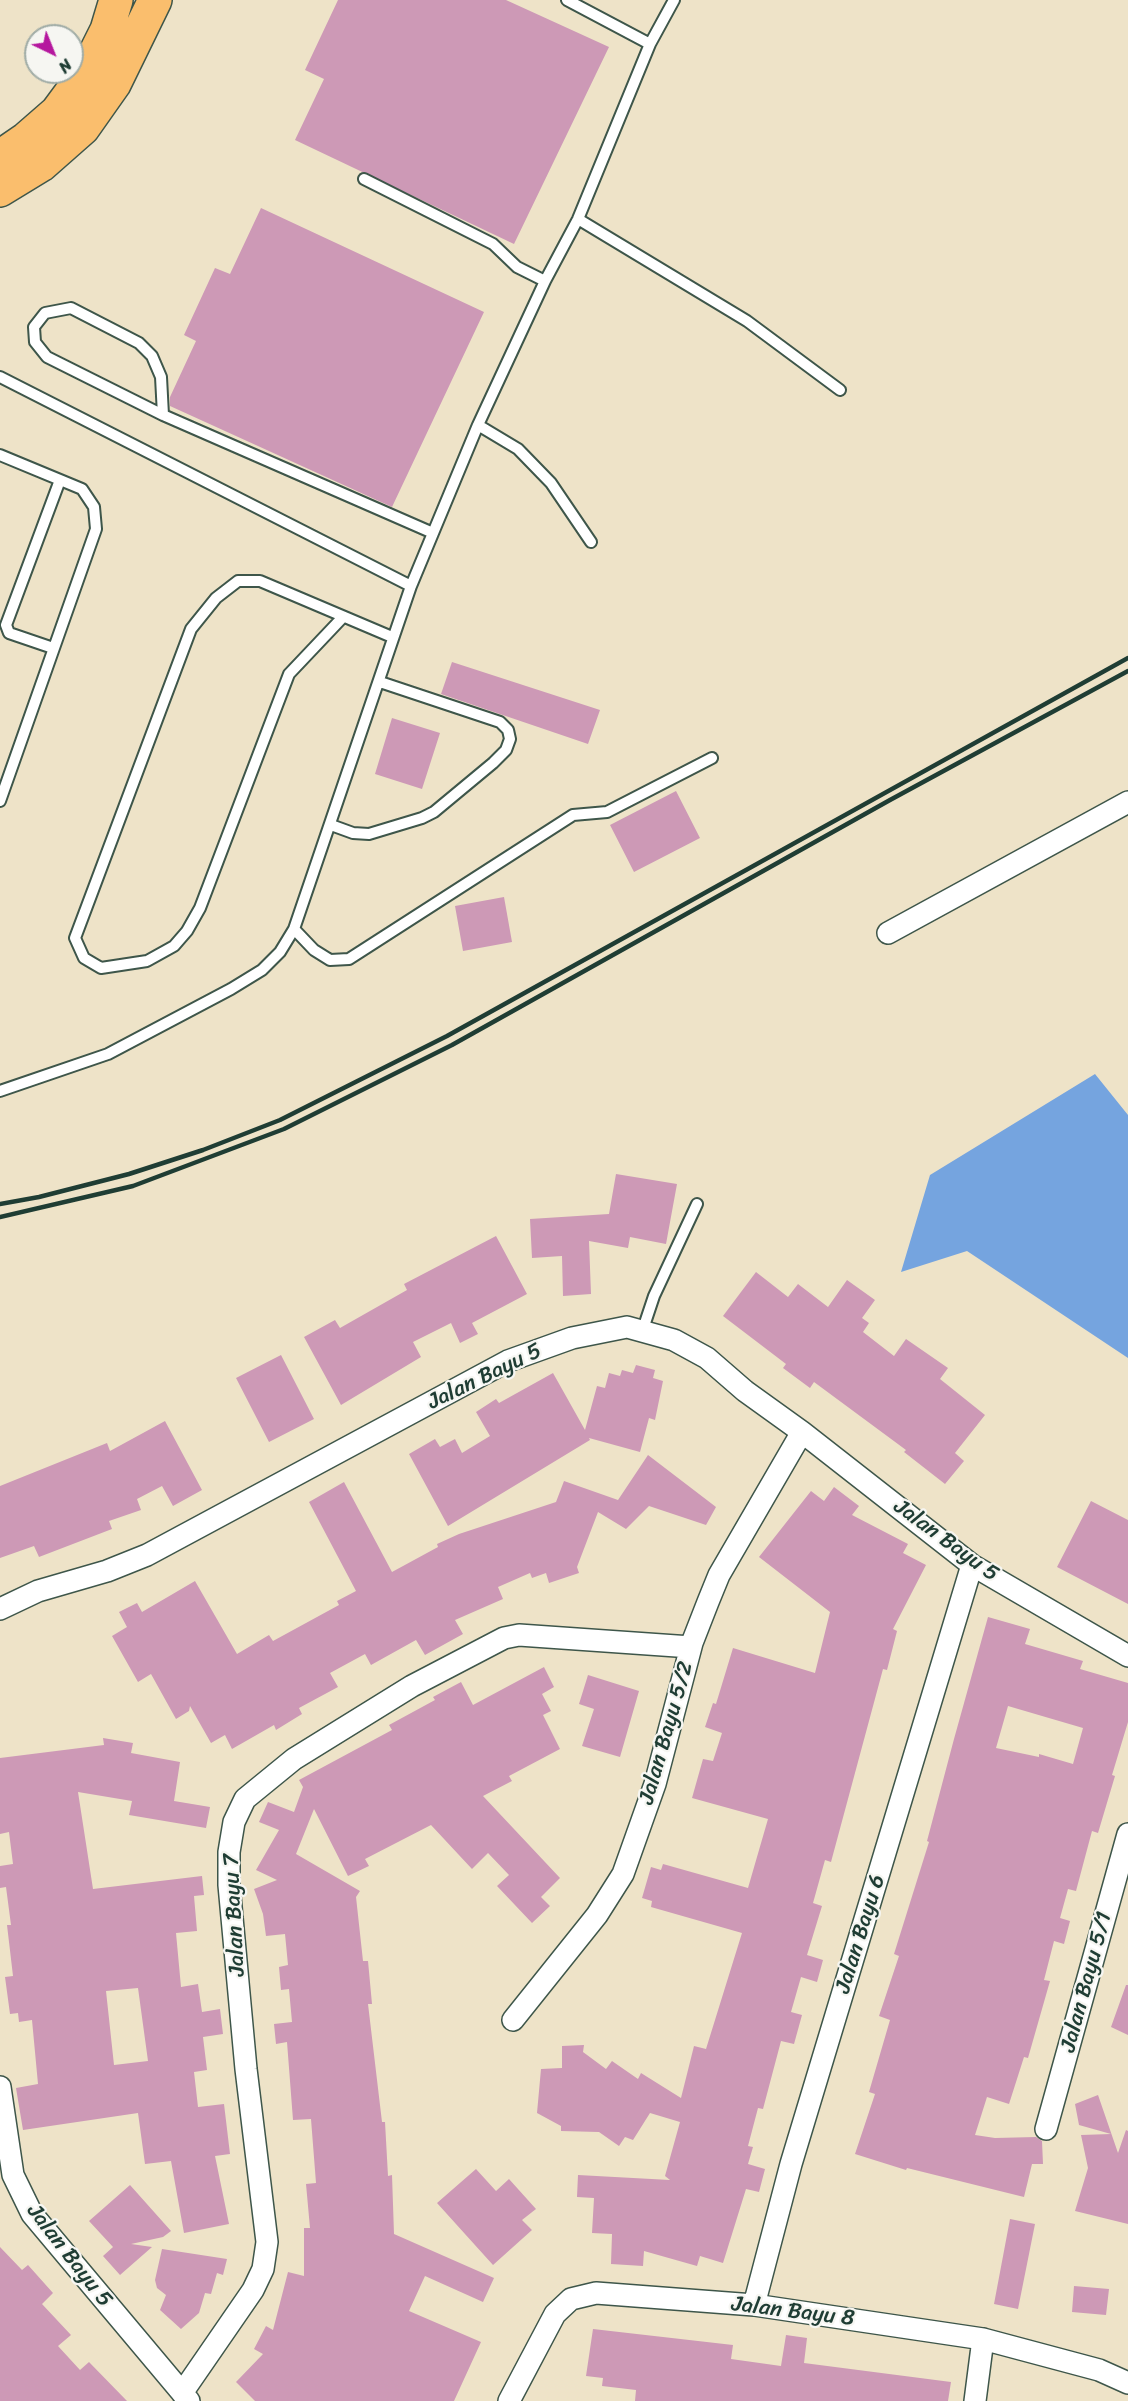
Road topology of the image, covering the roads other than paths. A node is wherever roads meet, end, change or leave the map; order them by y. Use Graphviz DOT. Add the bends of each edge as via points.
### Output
graph roads {
  1 [pos="116,0"];
  2 [pos="155,0"];
  3 [pos="567,0"];
  4 [pos="674,0"];
  5 [pos="650,44"];
  6 [pos="0,157"];
  7 [pos="364,179"];
  8 [pos="0,190"];
  9 [pos="578,219"];
  10 [pos="545,281"];
  11 [pos="0,377"];
  12 [pos="840,390"];
  13 [pos="163,415"];
  14 [pos="478,425"];
  15 [pos="0,455"];
  16 [pos="60,480"];
  17 [pos="433,534"];
  18 [pos="591,542"];
  19 [pos="411,586"];
  20 [pos="343,617"];
  21 [pos="392,637"];
  22 [pos="53,648"];
  23 [pos="380,682"];
  24 [pos="712,758"];
  25 [pos="0,801"];
  26 [pos="1128,802"];
  27 [pos="331,825"];
  28 [pos="294,928"];
  29 [pos="888,933"];
  30 [pos="0,1091"];
  31 [pos="697,1204"];
  32 [pos="643,1329"];
  33 [pos="802,1432"];
  34 [pos="972,1565"];
  35 [pos="0,1609"];
  36 [pos="691,1647"];
  37 [pos="1128,1656"];
  38 [pos="1128,1834"];
  39 [pos="513,2020"];
  40 [pos="0,2087"];
  41 [pos="1046,2129"];
  42 [pos="754,2305"];
  43 [pos="983,2338"];
  44 [pos="1128,2383"];
  45 [pos="186,2397"];
  46 [pos="509,2401"];
  47 [pos="975,2401"];
  1 -- 6 [label="highway" via="107,30 85,74 57,112"];
  2 -- 8 [label="highway" via="114,84 83,128 41,165"];
  3 -- 5 [label="lane"];
  4 -- 5 [label="lane"];
  5 -- 9 [label="lane"];
  7 -- 10 [label="lane" via="493,244 517,267"];
  9 -- 10 [label="lane"];
  9 -- 12 [label="lane" via="747,321"];
  10 -- 14 [label="lane"];
  11 -- 19 [label="lane"];
  13 -- 13 [label="lane" via="47,357 35,342 34,327 45,313 71,308 139,343 152,356 161,377"];
  13 -- 17 [label="lane"];
  14 -- 17 [label="lane"];
  14 -- 18 [label="lane" via="518,449 551,483"];
  15 -- 16 [label="lane"];
  16 -- 22 [label="lane" via="82,489 94,507 96,529"];
  16 -- 22 [label="lane" via="6,625 9,633"];
  17 -- 19 [label="lane"];
  19 -- 21 [label="lane"];
  20 -- 20 [label="lane" via="289,674 200,908 187,931 174,946 147,961 101,968 84,958 75,938 191,629 216,598 238,581 260,581"];
  20 -- 21 [label="lane"];
  21 -- 23 [label="lane"];
  22 -- 25 [label="lane"];
  23 -- 27 [label="lane"];
  23 -- 27 [label="lane" via="500,722 510,739 506,750 493,763 435,812 369,834"];
  24 -- 28 [label="lane" via="607,812 573,815 349,959 330,960 314,950"];
  26 -- 29 [label="street"];
  27 -- 28 [label="lane"];
  28 -- 30 [label="lane" via="280,952 231,989 108,1054"];
  31 -- 32 [label="lane"];
  32 -- 33 [label="street, Jalan Bayu 5" via="707,1358"];
  32 -- 35 [label="street, Jalan Bayu 5" via="627,1327 572,1338 508,1361 147,1555 38,1591"];
  33 -- 34 [label="street, Jalan Bayu 5"];
  33 -- 36 [label="street, Jalan Bayu 5/2" via="719,1575"];
  34 -- 37 [label="street, Jalan Bayu 5"];
  34 -- 42 [label="street, Jalan Bayu 6" via="791,2164"];
  36 -- 39 [label="street, Jalan Bayu 5/2" via="655,1784 623,1874 597,1915"];
  36 -- 45 [label="street, Jalan Bayu 7" via="519,1635 504,1638 412,1686 294,1759 245,1799 234,1822 229,1885 267,2242 263,2269 253,2290"];
  38 -- 41 [label="street, Jalan Bayu 5/1"];
  40 -- 45 [label="street, Jalan Bayu 5" via="13,2175 32,2214"];
  42 -- 43 [label="street, Jalan Bayu 8"];
  42 -- 46 [label="street, Jalan Bayu 8" via="596,2293 571,2299 555,2314"];
  43 -- 44 [label="street, Jalan Bayu 8" via="1099,2370"];
  43 -- 47 [label="street"];
}
